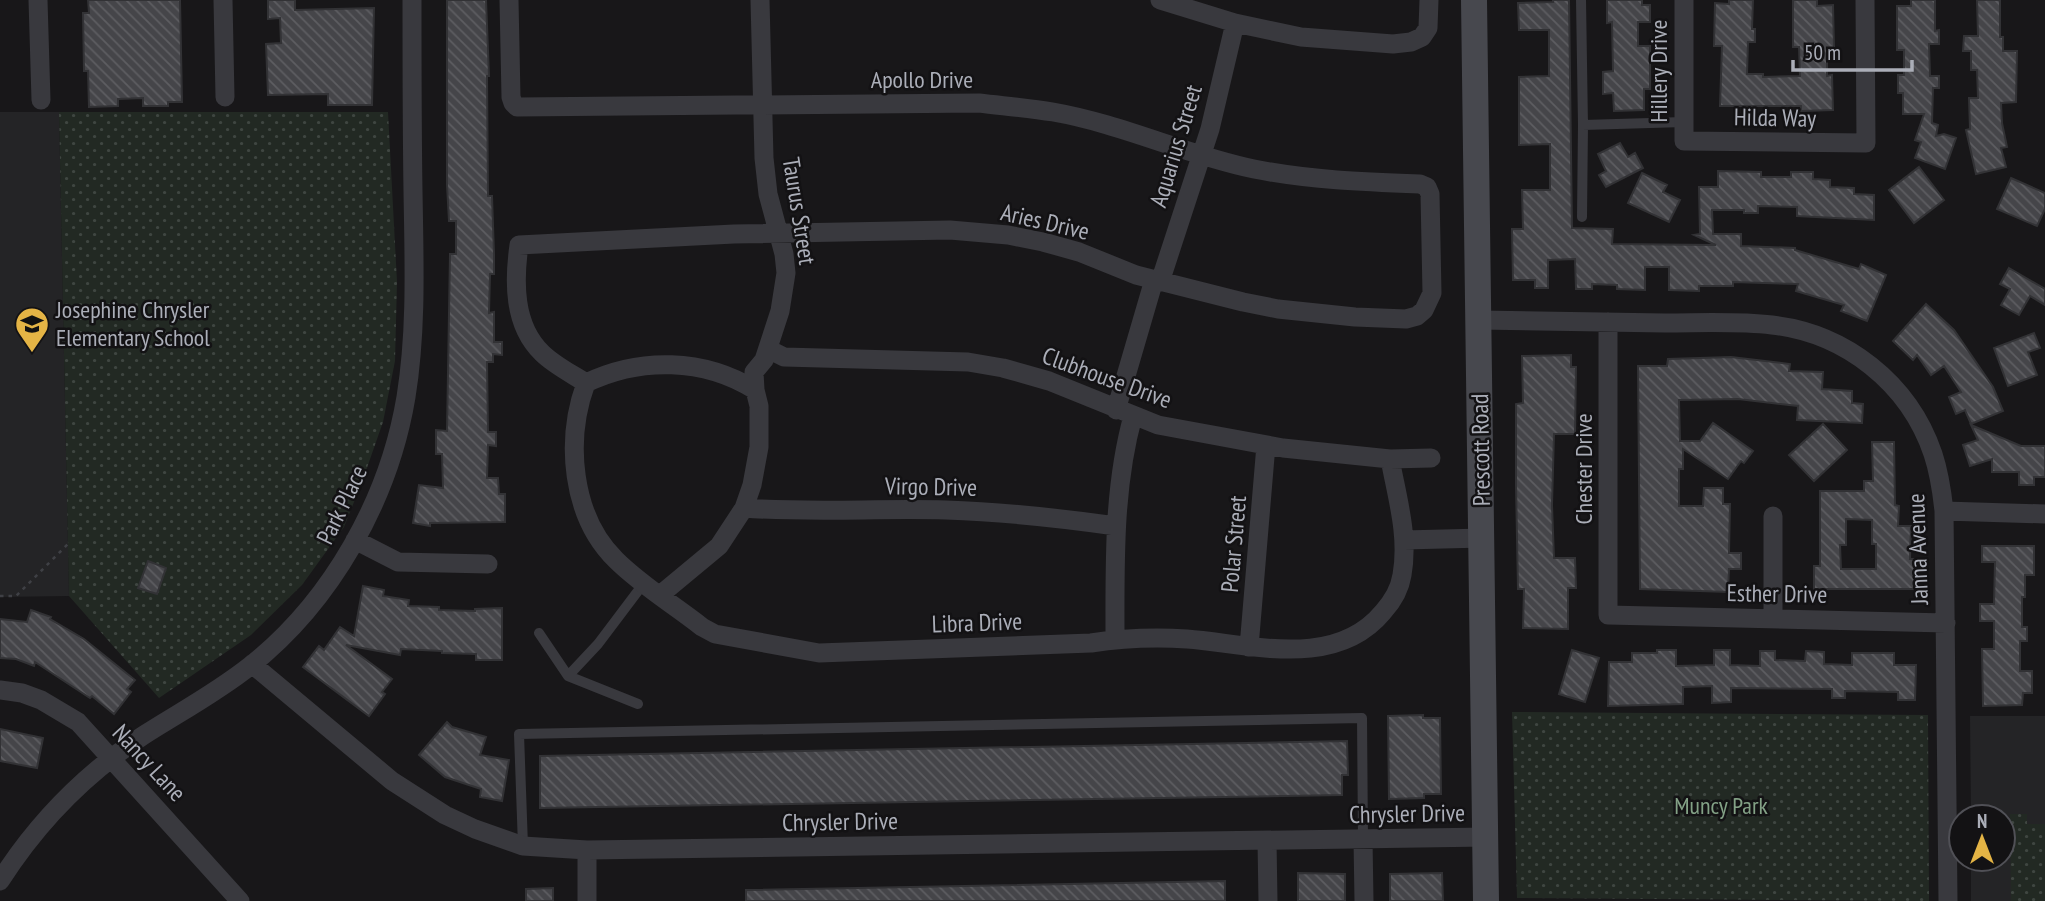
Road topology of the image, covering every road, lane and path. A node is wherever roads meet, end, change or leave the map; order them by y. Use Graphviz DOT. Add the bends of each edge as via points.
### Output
graph roads {
  1 [pos="38,0"];
  2 [pos="223,0"];
  3 [pos="412,0"];
  4 [pos="509,0"];
  5 [pos="760,0"];
  6 [pos="1160,0"];
  7 [pos="1429,0"];
  8 [pos="1474,0"];
  9 [pos="1581,0"];
  10 [pos="1684,0"];
  11 [pos="1865,0"];
  12 [pos="1235,23"];
  13 [pos="225,97"];
  14 [pos="41,100"];
  15 [pos="763,105"];
  16 [pos="1583,125"];
  17 [pos="1684,132"];
  18 [pos="1201,156"];
  19 [pos="1427,187"];
  20 [pos="1582,217"];
  21 [pos="778,233"];
  22 [pos="1157,281"];
  23 [pos="1479,320"];
  24 [pos="1608,322"];
  25 [pos="768,349"];
  26 [pos="586,383"];
  27 [pos="755,390"];
  28 [pos="1124,413"];
  29 [pos="1266,446"];
  30 [pos="1431,458"];
  31 [pos="1390,459"];
  32 [pos="744,508"];
  33 [pos="1944,511"];
  34 [pos="2045,514"];
  35 [pos="1773,516"];
  36 [pos="1116,526"];
  37 [pos="1483,538"];
  38 [pos="355,540"];
  39 [pos="1404,540"];
  40 [pos="69,544"];
  41 [pos="488,564"];
  42 [pos="644,583"];
  43 [pos="660,595"];
  44 [pos="0,596"];
  45 [pos="1608,615"];
  46 [pos="1773,618"];
  47 [pos="1945,623"];
  48 [pos="539,633"];
  49 [pos="1115,639"];
  50 [pos="1249,647"];
  51 [pos="252,664"];
  52 [pos="568,676"];
  53 [pos="0,690"];
  54 [pos="638,704"];
  55 [pos="112,758"];
  56 [pos="1487,837"];
  57 [pos="1363,839"];
  58 [pos="1267,841"];
  59 [pos="523,846"];
  60 [pos="587,850"];
  61 [pos="0,881"];
  62 [pos="240,901"];
  63 [pos="587,901"];
  64 [pos="1268,901"];
  65 [pos="1364,901"];
  66 [pos="1486,901"];
  67 [pos="1948,901"];
  1 -- 14 [label="street"];
  2 -- 13 [label="street"];
  3 -- 38 [label="street, Park Place" via="411,359 397,436 374,503"];
  4 -- 15 [label="street, Apollo Drive" via="511,97 517,107"];
  5 -- 15 [label="street, Taurus Street"];
  6 -- 12 [label="street"];
  7 -- 12 [label="street" via="1428,28 1411,43 1349,43"];
  8 -- 23 [label="main road, Prescott Road"];
  9 -- 16 [label="lane"];
  10 -- 17 [label="street, Hillery Drive"];
  11 -- 17 [label="street, Hilda Way" via="1866,143"];
  12 -- 18 [label="street, Aquarius Street"];
  15 -- 18 [label="street, Apollo Drive" via="979,103 1055,112"];
  15 -- 21 [label="street, Taurus Street" via="768,194"];
  16 -- 17 [label="lane"];
  16 -- 20 [label="lane"];
  18 -- 19 [label="street, Apollo Drive" via="1294,176"];
  18 -- 22 [label="street, Aquarius Street"];
  19 -- 22 [label="street, Aries Drive" via="1432,293 1417,316 1355,317 1278,309"];
  21 -- 22 [label="street, Aries Drive" via="930,230 1008,236 1043,242"];
  21 -- 25 [label="street, Taurus Street" via="786,273"];
  21 -- 26 [label="street, Aries Drive" via="519,245 516,294 525,328 543,354"];
  22 -- 28 [label="street, Aquarius Street"];
  23 -- 24 [label="street, Janna Avenue"];
  23 -- 37 [label="main road, Prescott Road"];
  24 -- 33 [label="street, Janna Avenue" via="1772,325 1846,349 1873,366 1909,405 1933,453"];
  24 -- 45 [label="street, Chester Drive"];
  25 -- 27 [label="street, Taurus Street" via="754,372"];
  25 -- 28 [label="street, Clubhouse Drive" via="784,356 916,359 1003,368 1060,385"];
  26 -- 27 [label="street" via="624,368 694,366 729,375"];
  26 -- 42 [label="street, Libra Drive" via="573,463 586,512 616,561"];
  27 -- 32 [label="street, Taurus Street" via="759,447"];
  28 -- 29 [label="street, Clubhouse Drive" via="1158,425"];
  28 -- 36 [label="street, Aquarius Street"];
  29 -- 31 [label="street, Clubhouse Drive"];
  29 -- 50 [label="street, Polar Street"];
  30 -- 31 [label="street, Clubhouse Drive"];
  31 -- 39 [label="street, Libra Drive"];
  32 -- 36 [label="street, Virgo Drive" via="946,510 1051,516"];
  32 -- 43 [label="street, Taurus Street" via="719,546"];
  33 -- 34 [label="street"];
  33 -- 47 [label="street, Janna Avenue"];
  35 -- 46 [label="street"];
  36 -- 49 [label="street, Aquarius Street"];
  37 -- 39 [label="street"];
  37 -- 56 [label="main road, Prescott Road"];
  38 -- 41 [label="street" via="398,562"];
  38 -- 51 [label="street, Park Place" via="313,603"];
  39 -- 50 [label="street, Libra Drive" via="1398,591 1365,631 1334,645"];
  40 -- 44 [label="path" via="16,596"];
  42 -- 43 [label="street, Libra Drive"];
  42 -- 52 [label="lane"];
  43 -- 49 [label="street, Libra Drive" via="715,634 819,653"];
  45 -- 46 [label="street, Esther Drive"];
  46 -- 47 [label="street, Esther Drive"];
  47 -- 67 [label="street, Janna Avenue"];
  48 -- 52 [label="lane"];
  49 -- 50 [label="street, Libra Drive" via="1158,638"];
  51 -- 55 [label="street, Park Place" via="208,698"];
  51 -- 59 [label="street, Chrysler Drive" via="418,799 475,829"];
  52 -- 54 [label="lane"];
  53 -- 55 [label="street, Nancy Lane" via="22,693 61,710"];
  55 -- 61 [label="street, Park Place" via="65,800"];
  55 -- 62 [label="street, Nancy Lane"];
  56 -- 57 [label="street, Chrysler Drive"];
  56 -- 66 [label="main road, Prescott Road"];
  57 -- 58 [label="street, Chrysler Drive"];
  57 -- 59 [label="lane" via="1362,718 519,734"];
  57 -- 65 [label="street"];
  58 -- 60 [label="street, Chrysler Drive"];
  58 -- 64 [label="street"];
  59 -- 60 [label="street, Chrysler Drive"];
  60 -- 63 [label="street"];
}
